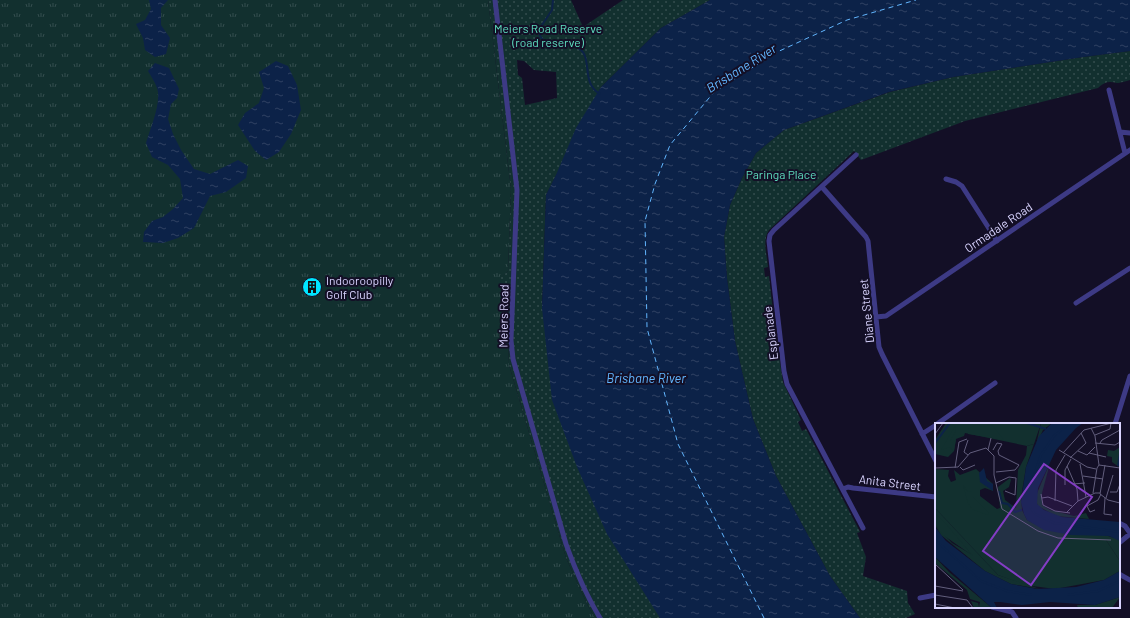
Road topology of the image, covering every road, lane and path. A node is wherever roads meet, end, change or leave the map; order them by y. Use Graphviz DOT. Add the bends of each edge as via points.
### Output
graph roads {
  1 [pos="494,0"];
  2 [pos="1109,90"];
  3 [pos="1120,132"];
  4 [pos="1130,133"];
  5 [pos="1128,152"];
  6 [pos="856,154"];
  7 [pos="946,179"];
  8 [pos="822,187"];
  9 [pos="997,241"];
  10 [pos="1130,268"];
  11 [pos="1076,303"];
  12 [pos="876,317"];
  13 [pos="1130,376"];
  14 [pos="995,383"];
  15 [pos="937,423"];
  16 [pos="1115,423"];
  17 [pos="935,425"];
  18 [pos="922,434"];
  19 [pos="935,459"];
  20 [pos="843,489"];
  21 [pos="935,497"];
  22 [pos="1120,524"];
  23 [pos="864,528"];
  24 [pos="1130,534"];
  25 [pos="1120,542"];
  26 [pos="1120,575"];
  27 [pos="1130,580"];
  28 [pos="935,595"];
  29 [pos="920,598"];
  30 [pos="996,608"];
  31 [pos="600,618"];
  32 [pos="1016,618"];
  1 -- 31 [label="street, Meiers Road" via="517,190 511,340 513,359 573,565"];
  2 -- 3 [label="street"];
  3 -- 4 [label="street"];
  3 -- 5 [label="street"];
  5 -- 9 [label="street, Ormadale Road"];
  6 -- 8 [label="street, Esplanade"];
  7 -- 9 [label="street" via="962,186"];
  8 -- 12 [label="street, Diane Street" via="866,237"];
  8 -- 20 [label="street, Esplanade" via="774,230 769,241 787,384"];
  9 -- 12 [label="street, Ormadale Road" via="886,316"];
  10 -- 11 [label="street"];
  12 -- 18 [label="street, Diane Street" via="879,347"];
  13 -- 16 [label="street"];
  14 -- 15 [label="street"];
  17 -- 18 [label="street"];
  18 -- 19 [label="street, Diane Street"];
  20 -- 21 [label="street, Anita Street" via="848,487"];
  20 -- 23 [label="street, Esplanade"];
  22 -- 24 [label="street"];
  24 -- 25 [label="street"];
  26 -- 27 [label="street"];
  28 -- 29 [label="street"];
  30 -- 32 [label="street" via="1012,612"];
}
